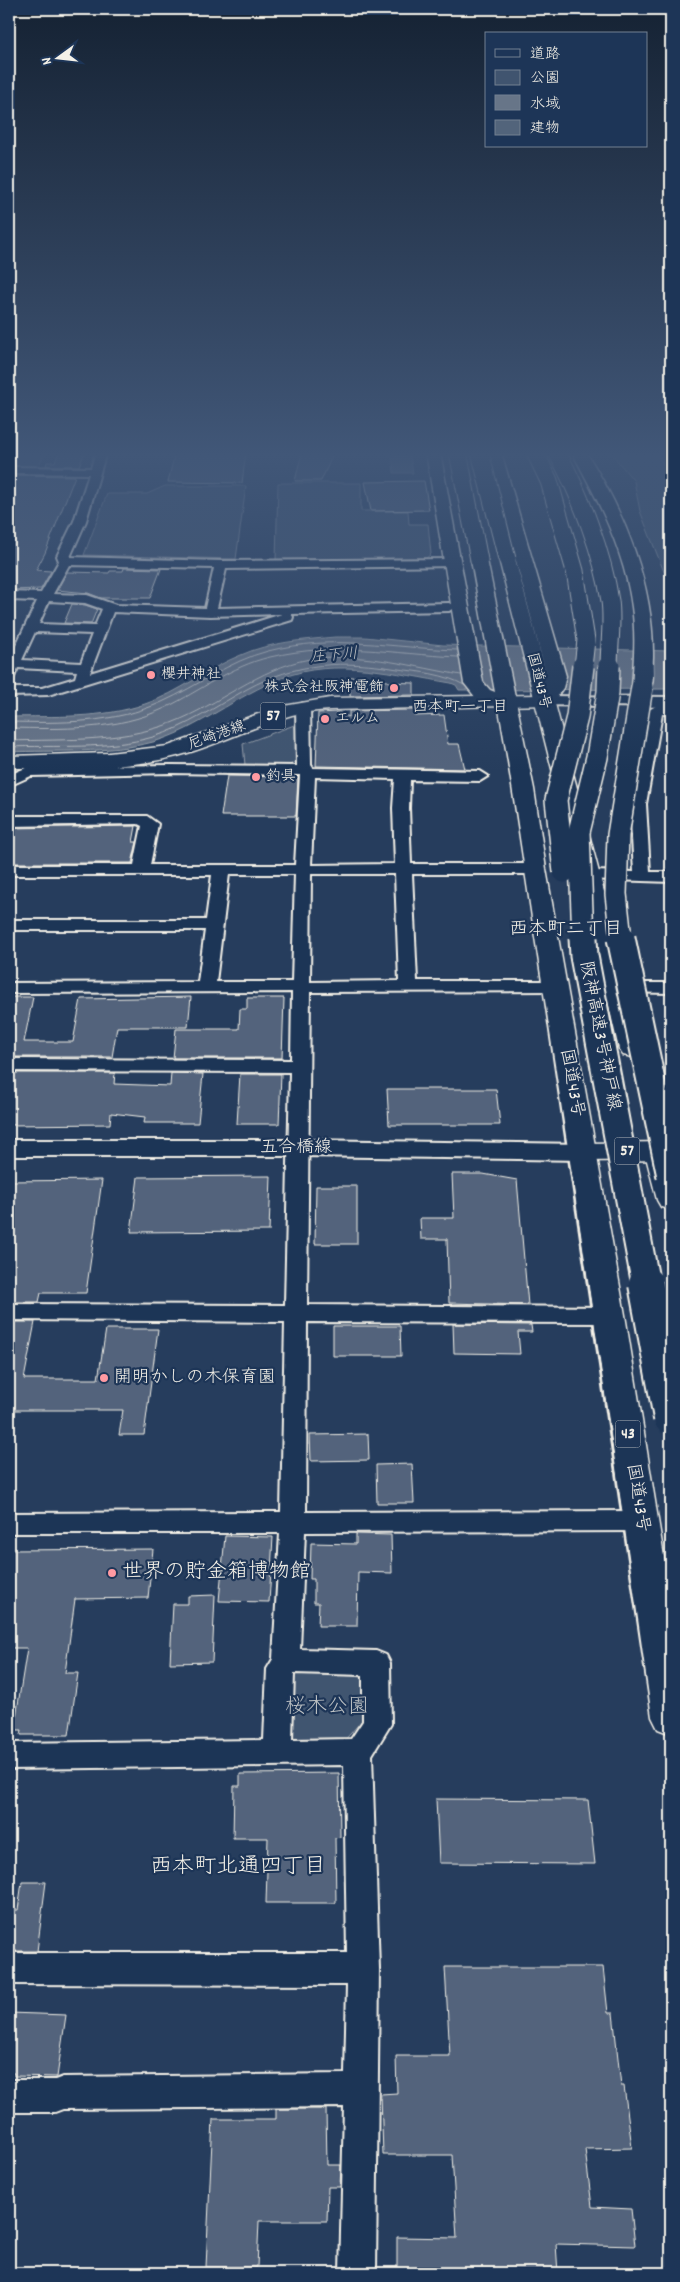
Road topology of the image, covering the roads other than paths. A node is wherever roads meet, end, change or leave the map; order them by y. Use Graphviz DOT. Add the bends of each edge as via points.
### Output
graph roads {
  1 [pos="358,558"];
  2 [pos="453,558"];
  3 [pos="479,558"];
  4 [pos="507,558"];
  5 [pos="524,558"];
  6 [pos="571,558"];
  7 [pos="599,558"];
  8 [pos="626,558"];
  9 [pos="65,561"];
  10 [pos="221,565"];
  11 [pos="9,596"];
  12 [pos="45,597"];
  13 [pos="109,607"];
  14 [pos="449,607"];
  15 [pos="310,610"];
  16 [pos="210,612"];
  17 [pos="30,628"];
  18 [pos="100,630"];
  19 [pos="10,667"];
  20 [pos="83,673"];
  21 [pos="9,692"];
  22 [pos="545,692"];
  23 [pos="506,695"];
  24 [pos="671,702"];
  25 [pos="303,707"];
  26 [pos="671,710"];
  27 [pos="169,761"];
  28 [pos="9,762"];
  29 [pos="308,771"];
  30 [pos="403,774"];
  31 [pos="480,776"];
  32 [pos="9,781"];
  33 [pos="9,821"];
  34 [pos="535,869"];
  35 [pos="9,870"];
  36 [pos="141,870"];
  37 [pos="221,870"];
  38 [pos="303,870"];
  39 [pos="404,871"];
  40 [pos="590,876"];
  41 [pos="642,877"];
  42 [pos="671,877"];
  43 [pos="9,925"];
  44 [pos="214,925"];
  45 [pos="584,956"];
  46 [pos="555,986"];
  47 [pos="206,987"];
  48 [pos="408,987"];
  49 [pos="9,988"];
  50 [pos="302,988"];
  51 [pos="617,988"];
  52 [pos="671,988"];
  53 [pos="9,1064"];
  54 [pos="301,1066"];
  55 [pos="9,1148"];
  56 [pos="299,1148"];
  57 [pos="665,1151"];
  58 [pos="583,1152"];
  59 [pos="671,1176"];
  60 [pos="671,1200"];
  61 [pos="9,1312"];
  62 [pos="296,1314"];
  63 [pos="610,1315"];
  64 [pos="671,1418"];
  65 [pos="641,1521"];
  66 [pos="293,1522"];
  67 [pos="9,1523"];
  68 [pos="286,1661"];
  69 [pos="671,1717"];
  70 [pos="278,1752"];
  71 [pos="358,1752"];
  72 [pos="9,1756"];
  73 [pos="9,1969"];
  74 [pos="363,1969"];
  75 [pos="361,2090"];
  76 [pos="9,2096"];
  77 [pos="358,2273"];
  1 -- 10 [label="street"];
  2 -- 23 [label="main road" via="474,683 484,694"];
  3 -- 23 [label="main road, 国道43号 / 43, bridge"];
  4 -- 22 [label="main road, 国道43号, bridge" via="529,647"];
  5 -- 22 [label="main road" via="557,676"];
  6 -- 45 [label="main road, bridge" via="586,640 577,717 556,800 563,866"];
  7 -- 45 [label="main road, 阪神高速3号神戸線, bridge" via="610,602 611,645 608,692 597,757 579,832"];
  8 -- 59 [label="main road, bridge" via="638,595 645,647 642,687 618,835 616,894 623,956"];
  9 -- 10 [label="street"];
  9 -- 12 [label="street"];
  10 -- 16 [label="street"];
  11 -- 12 [label="street"];
  12 -- 13 [label="street" via="87,599"];
  12 -- 17 [label="street"];
  13 -- 16 [label="street" via="115,610"];
  13 -- 18 [label="street"];
  14 -- 15 [label="street"];
  15 -- 16 [label="street"];
  15 -- 20 [label="street"];
  17 -- 18 [label="street"];
  17 -- 19 [label="street"];
  18 -- 20 [label="street"];
  19 -- 20 [label="street"];
  20 -- 21 [label="street" via="43,692"];
  22 -- 23 [label="main road, 尼崎港線 / 57"];
  22 -- 24 [label="street"];
  22 -- 40 [label="main road, 国道43号"];
  23 -- 25 [label="main road, 尼崎港線 / 57"];
  23 -- 34 [label="main road, 国道43号 / 43"];
  25 -- 27 [label="main road, 尼崎港線 / 57" via="284,711 195,745"];
  25 -- 29 [label="street" via="304,765"];
  26 -- 41 [label="street" via="656,710 643,770 638,804"];
  27 -- 28 [label="main road, 尼崎港線 / 57" via="129,758"];
  27 -- 29 [label="street"];
  27 -- 32 [label="street" via="28,772"];
  29 -- 30 [label="street" via="320,774"];
  29 -- 38 [label="street"];
  30 -- 31 [label="street"];
  30 -- 39 [label="street"];
  33 -- 36 [label="street" via="141,820 150,824"];
  34 -- 39 [label="street"];
  34 -- 46 [label="main road, 国道43号 / 43"];
  35 -- 36 [label="street"];
  36 -- 37 [label="street"];
  37 -- 38 [label="street"];
  37 -- 44 [label="street"];
  38 -- 39 [label="street"];
  38 -- 50 [label="street"];
  39 -- 48 [label="street"];
  40 -- 41 [label="street"];
  40 -- 51 [label="main road, 国道43号"];
  41 -- 42 [label="street"];
  43 -- 44 [label="street"];
  44 -- 47 [label="street"];
  45 -- 64 [label="main road, 阪神高速3号神戸線, bridge"];
  46 -- 48 [label="street"];
  46 -- 58 [label="main road, 国道43号 / 43"];
  47 -- 49 [label="street"];
  47 -- 50 [label="street"];
  48 -- 50 [label="street"];
  50 -- 54 [label="street"];
  51 -- 52 [label="street"];
  51 -- 57 [label="main road, 国道43号"];
  53 -- 54 [label="street"];
  54 -- 56 [label="street"];
  55 -- 56 [label="street, 五合橋線"];
  56 -- 58 [label="street, 五合橋線"];
  56 -- 62 [label="street"];
  57 -- 58 [label="main road, 57"];
  57 -- 60 [label="main road, 国道43号"];
  58 -- 63 [label="main road, 国道43号 / 43"];
  61 -- 62 [label="street"];
  62 -- 63 [label="street"];
  62 -- 66 [label="street"];
  63 -- 65 [label="main road, 国道43号 / 43"];
  65 -- 66 [label="street"];
  65 -- 69 [label="main road, 国道43号 / 43"];
  66 -- 67 [label="street"];
  66 -- 68 [label="street"];
  68 -- 70 [label="street" via="280,1670"];
  68 -- 71 [label="street" via="376,1663 376,1724"];
  70 -- 71 [label="street"];
  70 -- 72 [label="street"];
  71 -- 74 [label="street"];
  73 -- 74 [label="street"];
  74 -- 75 [label="street"];
  75 -- 76 [label="street"];
  75 -- 77 [label="street"];
}
